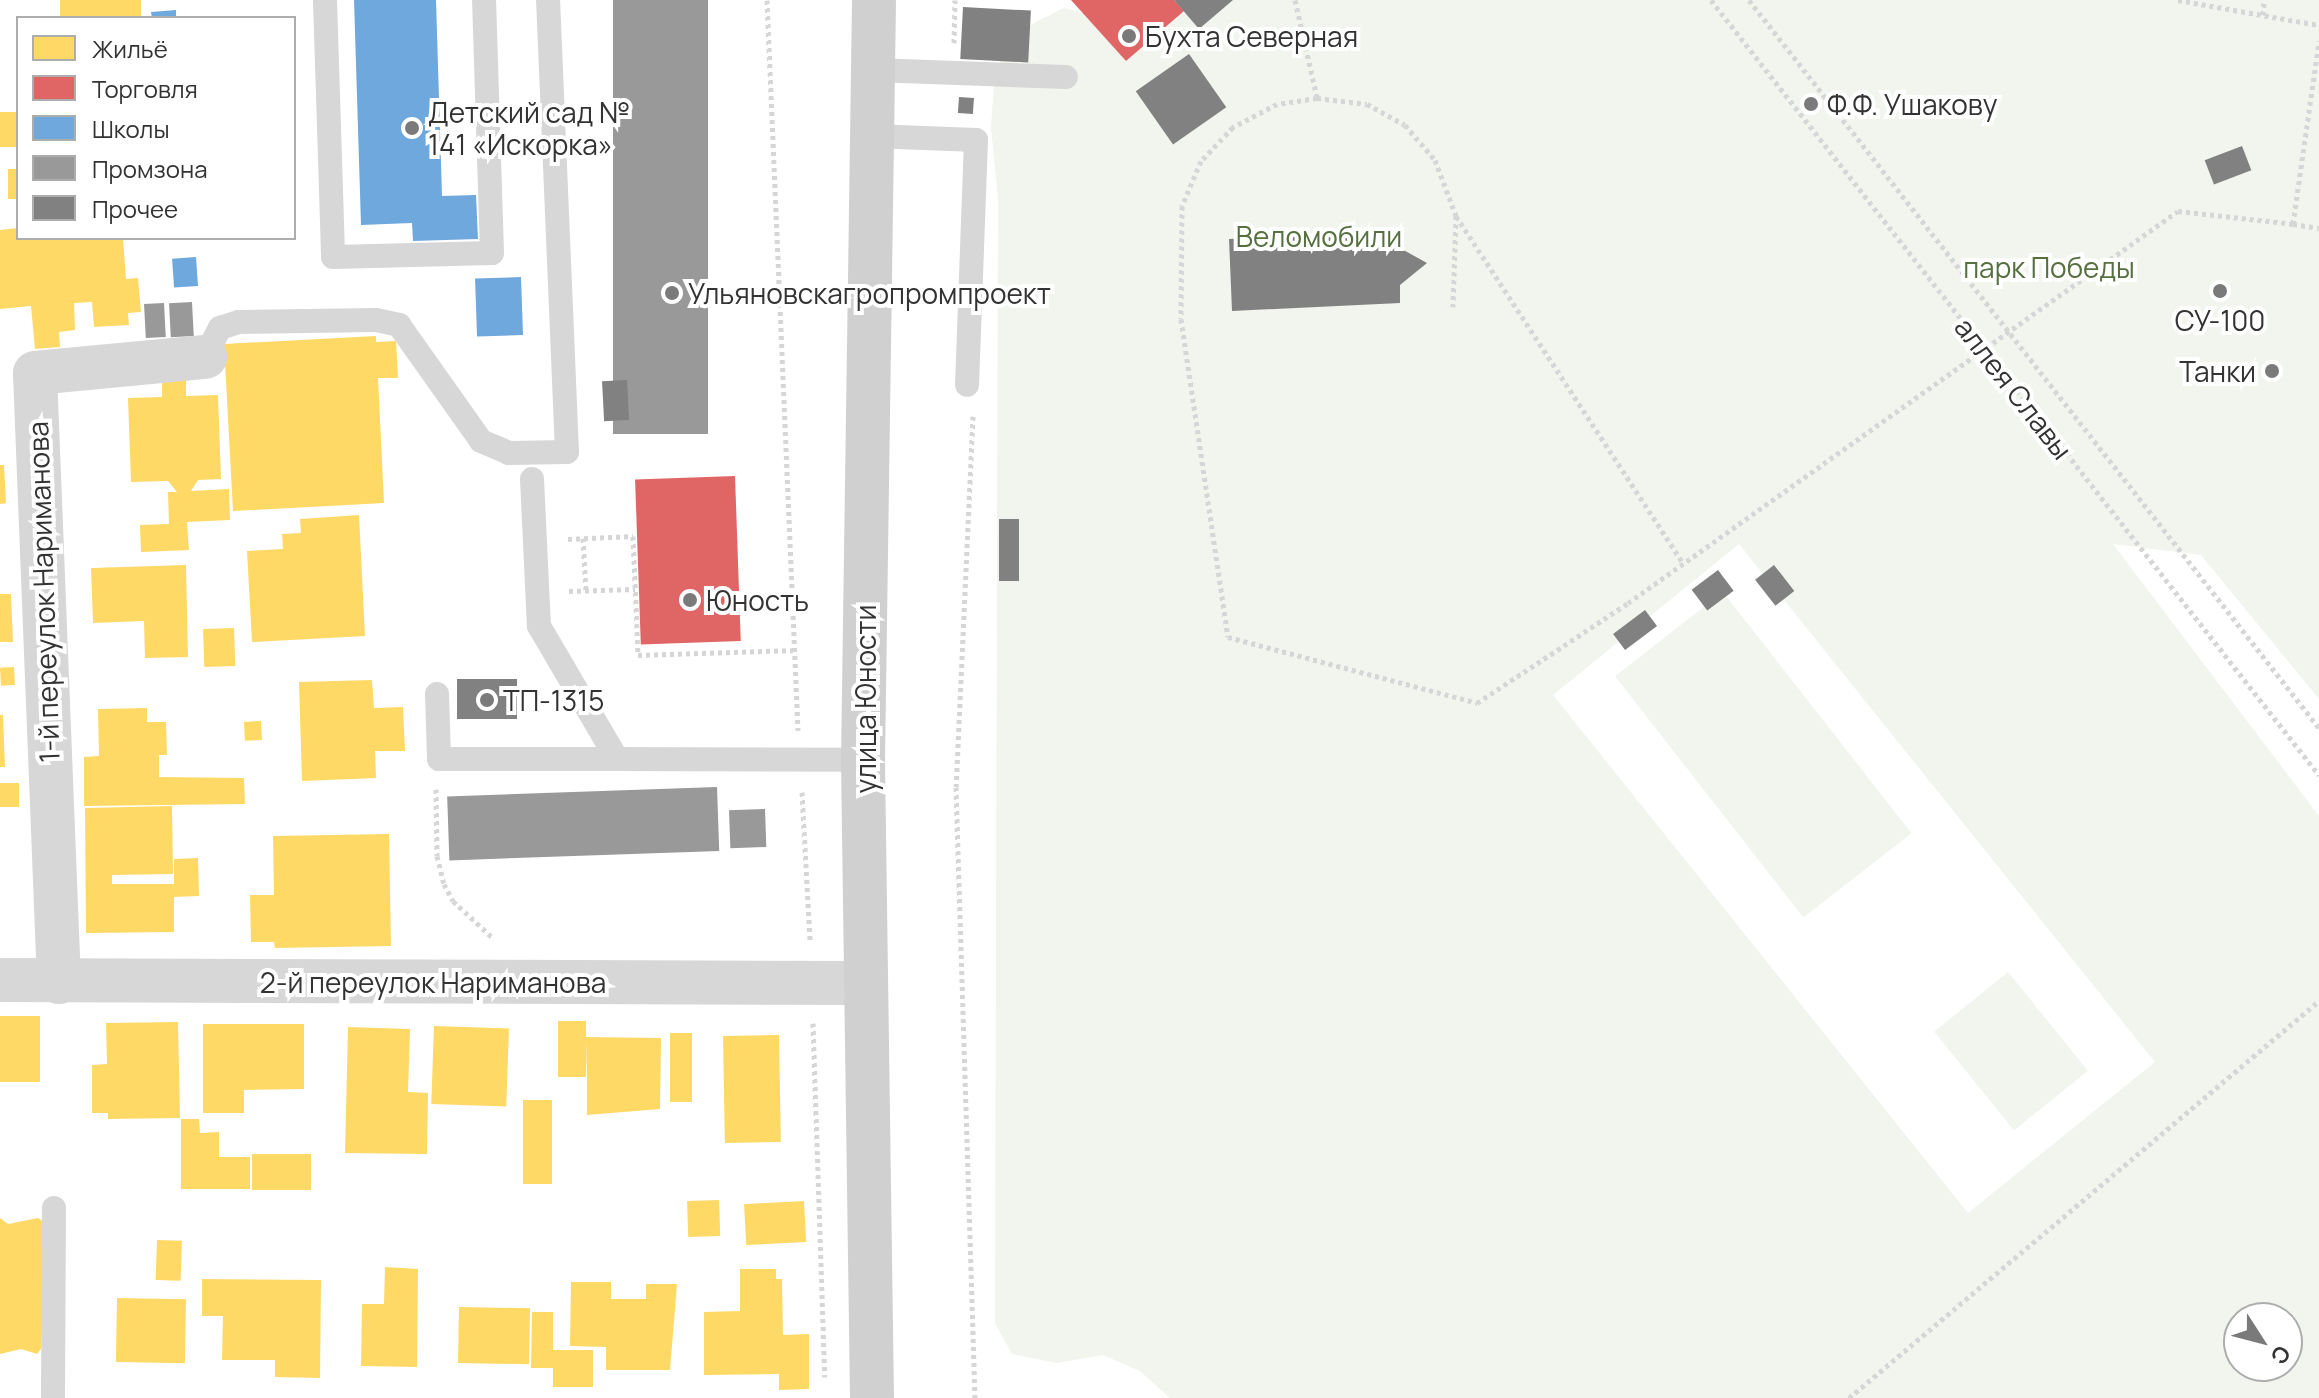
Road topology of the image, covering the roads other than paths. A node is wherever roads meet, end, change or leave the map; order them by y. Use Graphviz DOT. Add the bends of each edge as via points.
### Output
graph roads {
  1 [pos="325,0"];
  2 [pos="484,0"];
  3 [pos="548,0"];
  4 [pos="874,0"];
  5 [pos="874,70"];
  6 [pos="1066,77"];
  7 [pos="872,136"];
  8 [pos="205,357"];
  9 [pos="967,385"];
  10 [pos="532,479"];
  11 [pos="437,694"];
  12 [pos="617,759"];
  13 [pos="863,760"];
  14 [pos="0,980"];
  15 [pos="59,982"];
  16 [pos="866,983"];
  17 [pos="54,1208"];
  18 [pos="53,1398"];
  19 [pos="872,1398"];
  1 -- 2 [label="lane" via="333,257 492,253"];
  3 -- 8 [label="lane" via="567,452 509,453 481,441 399,325 376,320 238,322 220,328"];
  4 -- 5 [label="main road, улица Юности"];
  5 -- 6 [label="lane"];
  5 -- 7 [label="main road, улица Юности"];
  7 -- 9 [label="lane" via="976,140"];
  7 -- 13 [label="main road, улица Юности"];
  8 -- 15 [label="street, 1-й переулок Нариманова" via="35,373"];
  10 -- 12 [label="lane" via="539,626"];
  11 -- 12 [label="lane" via="439,759"];
  12 -- 13 [label="lane"];
  13 -- 16 [label="main road, улица Юности"];
  14 -- 15 [label="street, 2-й переулок Нариманова"];
  15 -- 16 [label="street, 2-й переулок Нариманова"];
  16 -- 19 [label="main road, улица Юности"];
  17 -- 18 [label="lane"];
}
